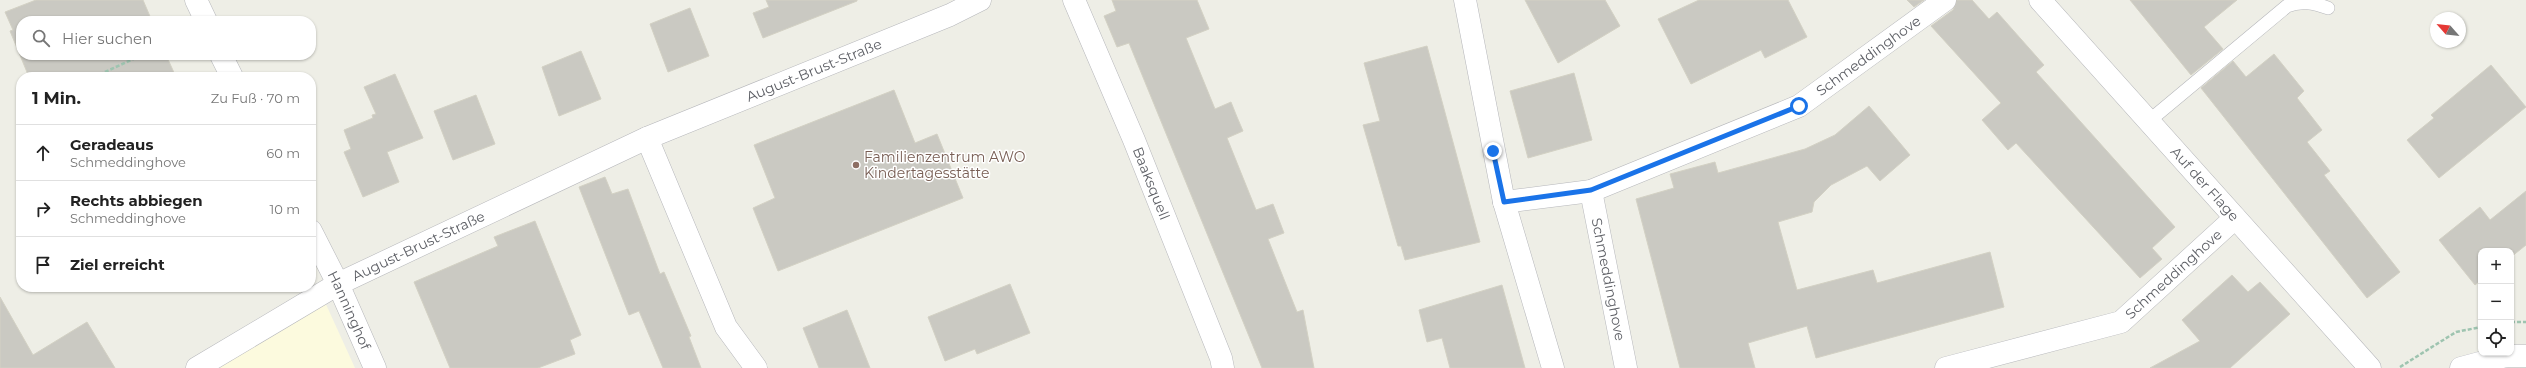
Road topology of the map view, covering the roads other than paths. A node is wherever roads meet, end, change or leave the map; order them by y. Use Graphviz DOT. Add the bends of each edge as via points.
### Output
graph roads {
  1 [pos="196,0"];
  2 [pos="980,0"];
  3 [pos="1074,0"];
  4 [pos="1465,0"];
  5 [pos="1944,0"];
  6 [pos="2040,0"];
  7 [pos="2328,8"];
  8 [pos="204,16"];
  9 [pos="224,60"];
  10 [pos="230,72"];
  11 [pos="2149,121"];
  12 [pos="647,138"];
  13 [pos="1591,190"];
  14 [pos="1504,202"];
  15 [pos="2235,218"];
  16 [pos="316,241"];
  17 [pos="338,284"];
  18 [pos="2526,356"];
  19 [pos="197,368"];
  20 [pos="375,368"];
  21 [pos="756,368"];
  22 [pos="1223,368"];
  23 [pos="1553,368"];
  24 [pos="1626,368"];
  25 [pos="1946,368"];
  26 [pos="2370,368"];
  27 [pos="2461,368"];
  1 -- 8 [label="street"];
  2 -- 12 [label="street, August-Brust-Straße" via="950,15"];
  3 -- 22 [label="street, Baaksquell" via="1134,140"];
  4 -- 14 [label="street"];
  5 -- 13 [label="street, Schmeddinghove" via="1799,106"];
  6 -- 11 [label="street, Auf der Flage"];
  7 -- 11 [label="lane" via="2307,2 2295,2 2287,6"];
  9 -- 10 [label="street"];
  11 -- 15 [label="street, Auf der Flage"];
  12 -- 17 [label="street, August-Brust-Straße"];
  12 -- 21 [label="street" via="726,327"];
  13 -- 14 [label="street, Schmeddinghove"];
  13 -- 24 [label="street, Schmeddinghove"];
  14 -- 23 [label="street"];
  15 -- 25 [label="street, Schmeddinghove" via="2121,322"];
  15 -- 26 [label="street, Auf der Flage"];
  16 -- 17 [label="street, Hanninghof"];
  17 -- 19 [label="street, August-Brust-Straße"];
  17 -- 20 [label="street, Hanninghof"];
  18 -- 27 [label="street" via="2506,356"];
}
